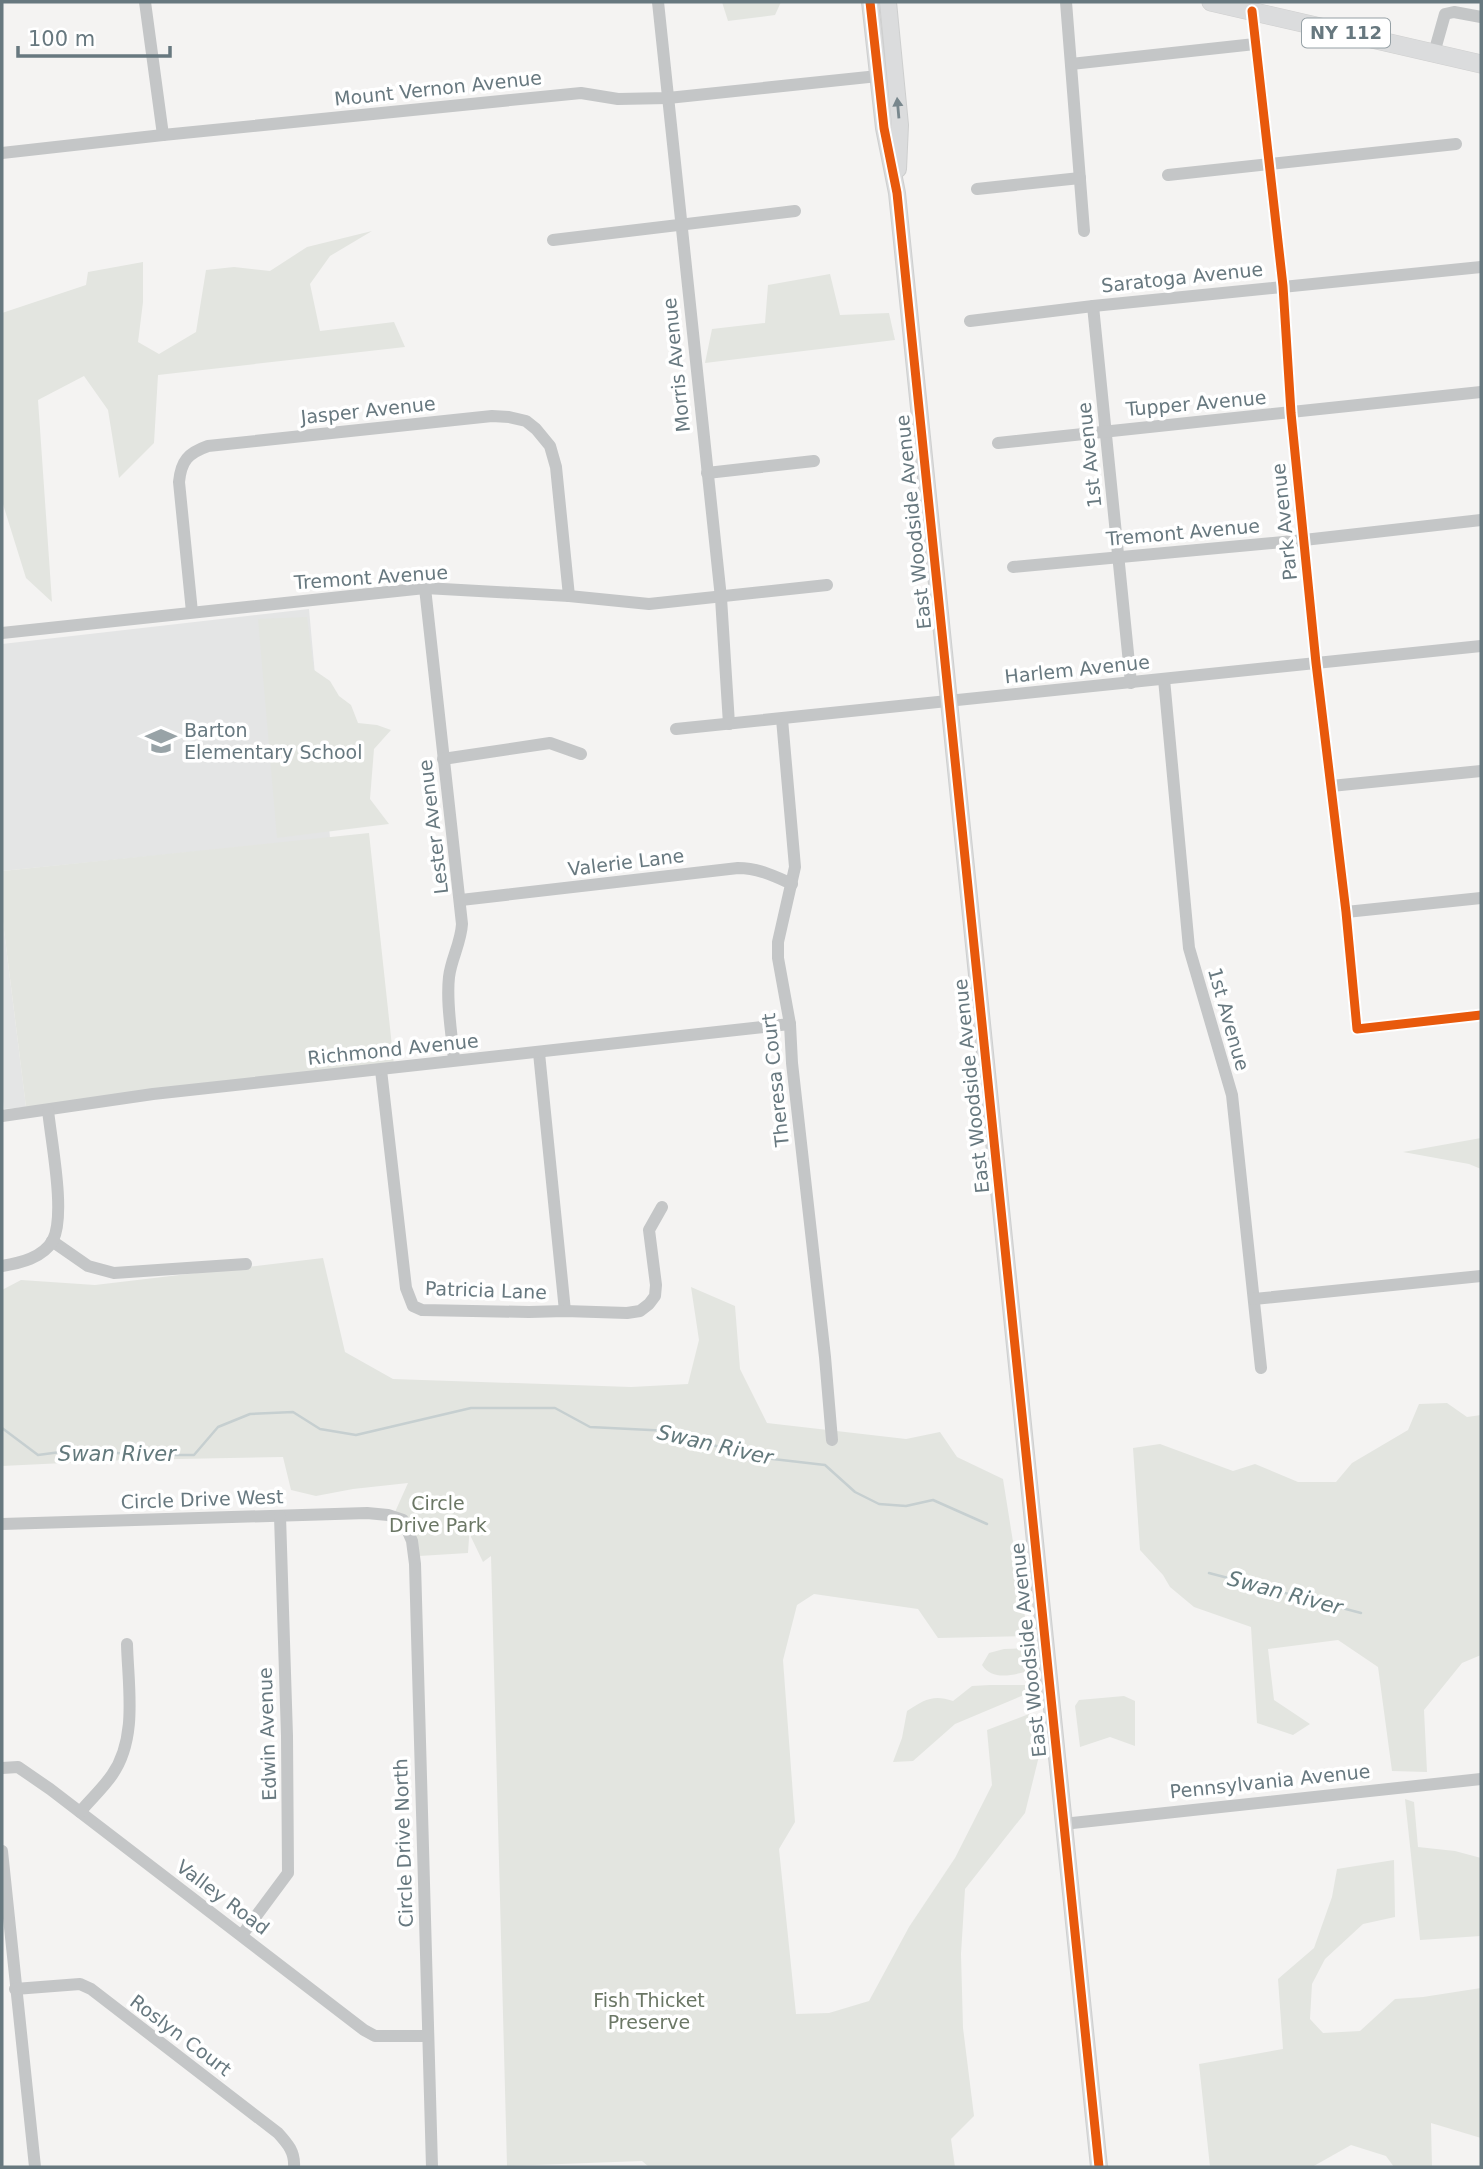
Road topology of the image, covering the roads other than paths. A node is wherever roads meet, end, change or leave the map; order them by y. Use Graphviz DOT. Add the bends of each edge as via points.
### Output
graph roads {
  1 [pos="145,2"];
  2 [pos="658,2"];
  3 [pos="870,2"];
  4 [pos="888,2"];
  5 [pos="1066,2"];
  6 [pos="1210,2"];
  7 [pos="1252,11"];
  8 [pos="1481,17"];
  9 [pos="1255,44"];
  10 [pos="1434,53"];
  11 [pos="1072,64"];
  12 [pos="1481,64"];
  13 [pos="878,76"];
  14 [pos="668,97"];
  15 [pos="163,135"];
  16 [pos="1456,144"];
  17 [pos="2,153"];
  18 [pos="1269,163"];
  19 [pos="1168,176"];
  20 [pos="1080,178"];
  21 [pos="977,189"];
  22 [pos="897,193"];
  23 [pos="795,211"];
  24 [pos="681,224"];
  25 [pos="1084,231"];
  26 [pos="553,240"];
  27 [pos="1481,267"];
  28 [pos="1283,286"];
  29 [pos="1093,306"];
  30 [pos="970,321"];
  31 [pos="1481,392"];
  32 [pos="1290,413"];
  33 [pos="1105,431"];
  34 [pos="998,443"];
  35 [pos="814,461"];
  36 [pos="707,474"];
  37 [pos="1481,520"];
  38 [pos="1304,540"];
  39 [pos="1119,557"];
  40 [pos="1013,567"];
  41 [pos="827,585"];
  42 [pos="425,588"];
  43 [pos="569,596"];
  44 [pos="721,598"];
  45 [pos="192,612"];
  46 [pos="2,634"];
  47 [pos="1481,646"];
  48 [pos="1316,663"];
  49 [pos="1164,680"];
  50 [pos="1131,683"];
  51 [pos="949,701"];
  52 [pos="782,719"];
  53 [pos="729,724"];
  54 [pos="676,729"];
  55 [pos="581,754"];
  56 [pos="443,759"];
  57 [pos="1481,771"];
  58 [pos="1331,786"];
  59 [pos="792,884"];
  60 [pos="1481,898"];
  61 [pos="461,900"];
  62 [pos="1346,912"];
  63 [pos="1481,1015"];
  64 [pos="790,1024"];
  65 [pos="540,1053"];
  66 [pos="454,1060"];
  67 [pos="381,1070"];
  68 [pos="48,1110"];
  69 [pos="2,1116"];
  70 [pos="662,1207"];
  71 [pos="52,1241"];
  72 [pos="246,1264"];
  73 [pos="2,1266"];
  74 [pos="1481,1276"];
  75 [pos="1254,1299"];
  76 [pos="565,1311"];
  77 [pos="1261,1368"];
  78 [pos="832,1440"];
  79 [pos="280,1516"];
  80 [pos="403,1520"];
  81 [pos="2,1524"];
  82 [pos="127,1644"];
  83 [pos="2,1768"];
  84 [pos="1481,1779"];
  85 [pos="80,1812"];
  86 [pos="1063,1824"];
  87 [pos="2,1851"];
  88 [pos="242,1935"];
  89 [pos="15,1989"];
  90 [pos="428,2036"];
  91 [pos="35,2167"];
  92 [pos="294,2167"];
  93 [pos="432,2167"];
  94 [pos="1099,2167"];
  1 -- 15 [label="street"];
  2 -- 14 [label="street, Morris Avenue"];
  3 -- 13 [label="main road, East Woodside Avenue"];
  22 -- 4 [label="main road, East Woodside Avenue, one-way" via="900,125"];
  5 -- 11 [label="street"];
  6 -- 7 [label="main road, NY 112"];
  7 -- 9 [label="street, Park Avenue"];
  7 -- 10 [label="main road, NY 112"];
  8 -- 10 [label="street" via="1445,14"];
  9 -- 11 [label="street"];
  9 -- 18 [label="street, Park Avenue"];
  10 -- 12 [label="main road, NY 112"];
  11 -- 20 [label="street"];
  13 -- 14 [label="street, Mount Vernon Avenue"];
  13 -- 22 [label="main road, East Woodside Avenue"];
  14 -- 15 [label="street, Mount Vernon Avenue" via="618,99 581,93"];
  14 -- 24 [label="street, Morris Avenue"];
  15 -- 17 [label="street, Mount Vernon Avenue"];
  16 -- 18 [label="street"];
  18 -- 19 [label="street"];
  18 -- 28 [label="street, Park Avenue"];
  20 -- 21 [label="street"];
  20 -- 25 [label="street"];
  22 -- 51 [label="main road, East Woodside Avenue"];
  23 -- 24 [label="street"];
  24 -- 26 [label="street"];
  24 -- 36 [label="street, Morris Avenue"];
  27 -- 28 [label="street, Saratoga Avenue"];
  28 -- 29 [label="street, Saratoga Avenue"];
  28 -- 32 [label="street, Park Avenue"];
  29 -- 30 [label="street, Saratoga Avenue"];
  29 -- 33 [label="street, 1st Avenue"];
  31 -- 32 [label="street, Tupper Avenue"];
  32 -- 33 [label="street, Tupper Avenue"];
  32 -- 38 [label="street, Park Avenue"];
  33 -- 34 [label="street, Tupper Avenue"];
  33 -- 39 [label="street, 1st Avenue"];
  35 -- 36 [label="street"];
  36 -- 44 [label="street, Morris Avenue"];
  37 -- 38 [label="street, Tremont Avenue"];
  38 -- 39 [label="street, Tremont Avenue"];
  38 -- 48 [label="street, Park Avenue"];
  39 -- 40 [label="street, Tremont Avenue"];
  39 -- 50 [label="street, 1st Avenue"];
  41 -- 44 [label="street, Tremont Avenue"];
  42 -- 43 [label="street, Tremont Avenue"];
  42 -- 45 [label="street, Tremont Avenue"];
  42 -- 56 [label="street, Lester Avenue"];
  43 -- 44 [label="street, Tremont Avenue" via="649,604"];
  43 -- 45 [label="street, Jasper Avenue" via="550,446 526,421 492,416 208,446 187,456 179,482"];
  44 -- 53 [label="street, Morris Avenue"];
  45 -- 46 [label="street, Tremont Avenue"];
  47 -- 48 [label="street, Harlem Avenue"];
  48 -- 49 [label="street, Harlem Avenue"];
  48 -- 58 [label="street, Park Avenue"];
  49 -- 50 [label="street, Harlem Avenue"];
  49 -- 75 [label="street, 1st Avenue" via="1189,948 1232,1096"];
  50 -- 51 [label="street, Harlem Avenue"];
  51 -- 52 [label="street, Harlem Avenue"];
  51 -- 86 [label="main road, East Woodside Avenue"];
  52 -- 53 [label="street, Harlem Avenue"];
  52 -- 59 [label="street, Theresa Court" via="795,867"];
  53 -- 54 [label="street, Harlem Avenue"];
  55 -- 56 [label="street" via="550,743"];
  56 -- 61 [label="street, Lester Avenue"];
  57 -- 58 [label="street"];
  58 -- 62 [label="street, Park Avenue"];
  59 -- 61 [label="street, Valerie Lane" via="764,872 738,868"];
  59 -- 64 [label="street, Theresa Court" via="778,942"];
  60 -- 62 [label="street"];
  61 -- 66 [label="street, Lester Avenue" via="461,937 448,988"];
  62 -- 63 [label="street, Park Avenue" via="1357,1029"];
  64 -- 65 [label="street, Richmond Avenue"];
  64 -- 78 [label="street, Theresa Court"];
  65 -- 66 [label="street, Richmond Avenue"];
  65 -- 76 [label="street"];
  66 -- 67 [label="street, Richmond Avenue"];
  67 -- 68 [label="street, Richmond Avenue"];
  67 -- 76 [label="street, Patricia Lane" via="406,1288 413,1306 435,1311"];
  68 -- 69 [label="street, Richmond Avenue"];
  68 -- 71 [label="street" via="59,1223"];
  70 -- 76 [label="street, Patricia Lane" via="649,1230 656,1285 649,1304 640,1311"];
  71 -- 72 [label="street" via="88,1266 114,1273"];
  71 -- 73 [label="street" via="40,1254"];
  74 -- 75 [label="street"];
  75 -- 77 [label="street, 1st Avenue"];
  79 -- 80 [label="street, Circle Drive West" via="367,1513"];
  79 -- 81 [label="street, Circle Drive West"];
  79 -- 88 [label="street, Edwin Avenue" via="288,1873"];
  80 -- 90 [label="street, Circle Drive North" via="415,1564"];
  82 -- 85 [label="street" via="128,1738 112,1775"];
  83 -- 85 [label="street, Valley Road" via="18,1767"];
  84 -- 86 [label="street, Pennsylvania Avenue"];
  85 -- 88 [label="street, Valley Road"];
  86 -- 94 [label="main road, East Woodside Avenue"];
  87 -- 89 [label="street"];
  88 -- 90 [label="street, Valley Road" via="375,2036"];
  89 -- 91 [label="street"];
  89 -- 92 [label="street, Roslyn Court" via="80,1984 91,1989 278,2133 295,2157"];
  90 -- 93 [label="street, Circle Drive North"];
}
